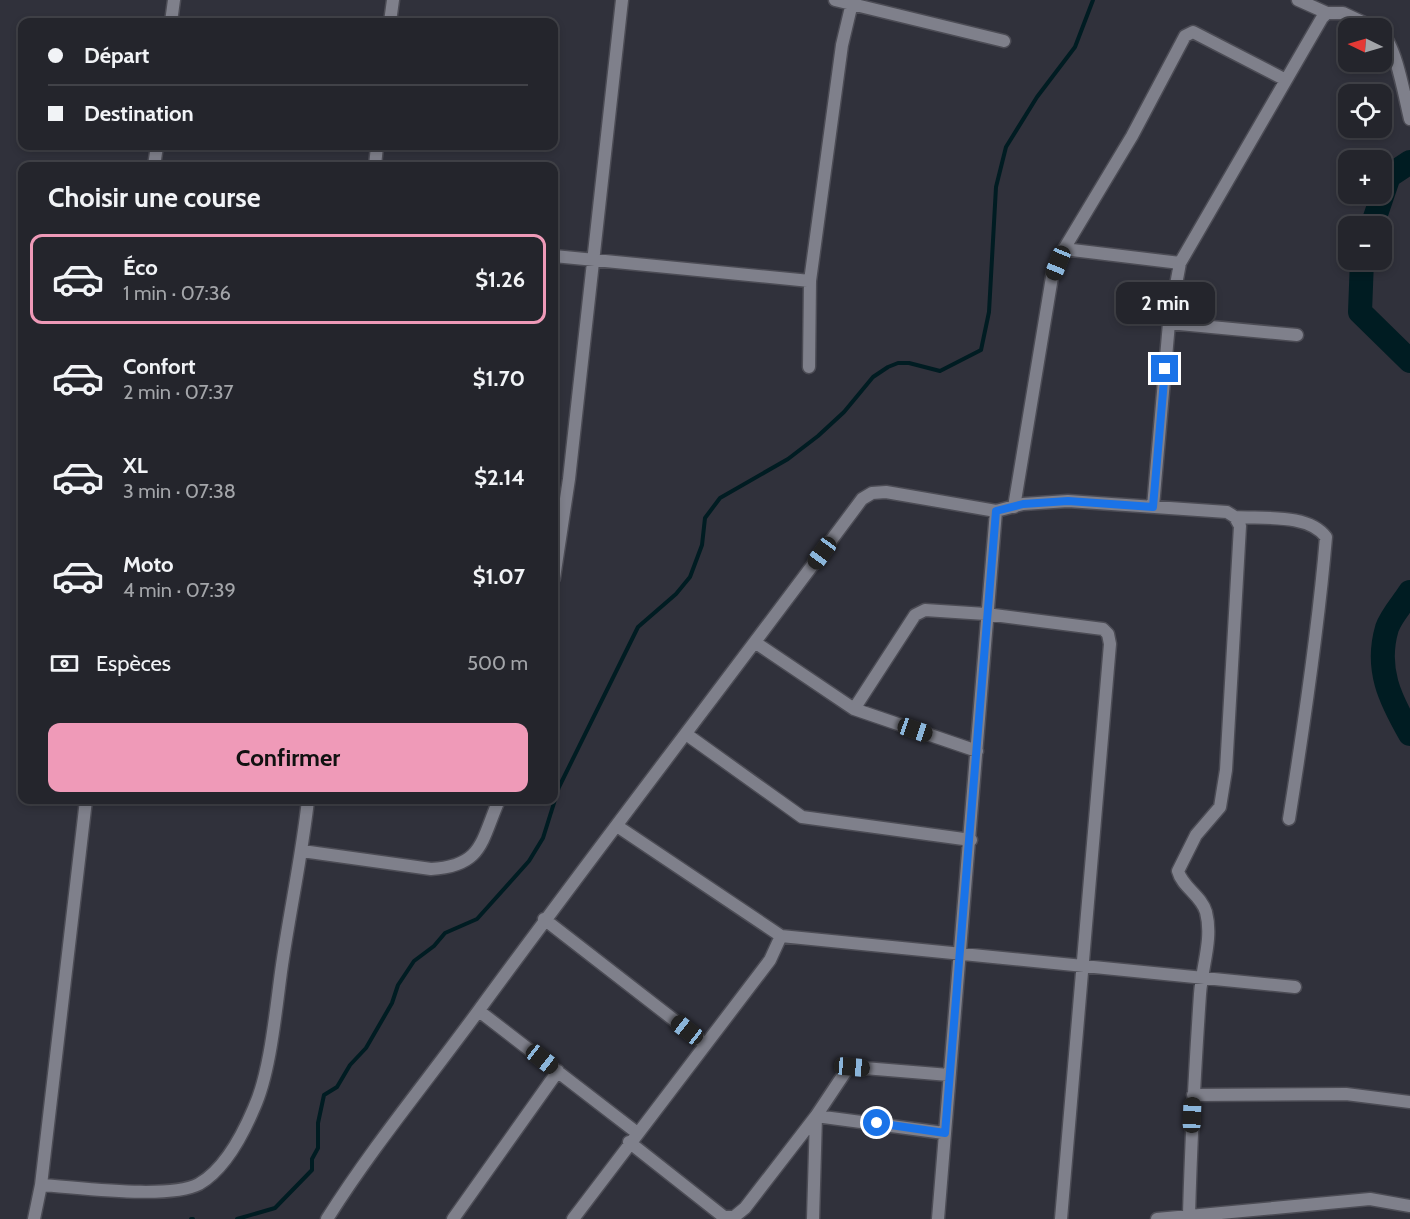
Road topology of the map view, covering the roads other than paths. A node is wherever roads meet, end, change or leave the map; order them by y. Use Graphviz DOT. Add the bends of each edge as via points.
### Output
graph roads {
  1 [pos="174,0"];
  2 [pos="393,0"];
  3 [pos="622,0"];
  4 [pos="835,0"];
  5 [pos="1298,0"];
  6 [pos="852,3"];
  7 [pos="1327,13"];
  8 [pos="172,18"];
  9 [pos="391,18"];
  10 [pos="1353,18"];
  11 [pos="1004,41"];
  12 [pos="1392,53"];
  13 [pos="1284,79"];
  14 [pos="1410,119"];
  15 [pos="1064,249"];
  16 [pos="558,257"];
  17 [pos="594,262"];
  18 [pos="1180,263"];
  19 [pos="810,281"];
  20 [pos="1169,323"];
  21 [pos="1297,334"];
  22 [pos="809,367"];
  23 [pos="1014,507"];
  24 [pos="1153,507"];
  25 [pos="996,511"];
  26 [pos="1235,517"];
  27 [pos="558,552"];
  28 [pos="986,614"];
  29 [pos="756,643"];
  30 [pos="854,709"];
  31 [pos="686,734"];
  32 [pos="977,751"];
  33 [pos="86,804"];
  34 [pos="308,804"];
  35 [pos="497,804"];
  36 [pos="1289,819"];
  37 [pos="617,826"];
  38 [pos="971,840"];
  39 [pos="302,850"];
  40 [pos="544,919"];
  41 [pos="781,936"];
  42 [pos="958,955"];
  43 [pos="1081,966"];
  44 [pos="1201,979"];
  45 [pos="1295,987"];
  46 [pos="479,1011"];
  47 [pos="705,1044"];
  48 [pos="558,1071"];
  49 [pos="949,1076"];
  50 [pos="1193,1095"];
  51 [pos="1410,1102"];
  52 [pos="816,1116"];
  53 [pos="945,1133"];
  54 [pos="633,1137"];
  55 [pos="41,1185"];
  56 [pos="1410,1206"];
  57 [pos="1189,1215"];
  58 [pos="34,1219"];
  59 [pos="327,1219"];
  60 [pos="453,1219"];
  61 [pos="573,1219"];
  62 [pos="813,1219"];
  63 [pos="938,1219"];
  64 [pos="1061,1219"];
  65 [pos="1157,1219"];
  1 -- 8 [label="street"];
  2 -- 9 [label="street"];
  3 -- 17 [label="street"];
  4 -- 6 [label="street"];
  5 -- 7 [label="street"];
  6 -- 11 [label="street"];
  6 -- 19 [label="street" via="842,45"];
  7 -- 10 [label="street"];
  7 -- 13 [label="street"];
  12 -- 14 [label="street"];
  13 -- 15 [label="street" via="1188,32"];
  13 -- 18 [label="street"];
  15 -- 18 [label="street"];
  15 -- 23 [label="street" via="1052,278"];
  16 -- 17 [label="street"];
  17 -- 19 [label="street"];
  17 -- 27 [label="street"];
  18 -- 20 [label="street"];
  19 -- 22 [label="street"];
  20 -- 21 [label="street"];
  20 -- 24 [label="street"];
  23 -- 24 [label="street" via="1068,501"];
  23 -- 25 [label="street"];
  24 -- 26 [label="street" via="1227,512"];
  25 -- 28 [label="street"];
  25 -- 29 [label="street" via="886,492 872,493 862,499"];
  26 -- 36 [label="street" via="1308,522 1326,537 1310,690"];
  26 -- 44 [label="street" via="1240,526 1226,770 1220,807 1196,835 1178,871 1205,910 1208,948"];
  28 -- 30 [label="street" via="925,610 915,615"];
  28 -- 32 [label="street"];
  28 -- 43 [label="street" via="1103,629 1108,634"];
  29 -- 30 [label="street"];
  29 -- 31 [label="street"];
  30 -- 32 [label="street"];
  31 -- 37 [label="street"];
  31 -- 38 [label="street" via="802,817"];
  32 -- 38 [label="street"];
  33 -- 55 [label="street"];
  34 -- 39 [label="street"];
  35 -- 39 [label="street" via="477,851 465,863 450,868 431,869"];
  37 -- 40 [label="street"];
  37 -- 41 [label="street"];
  38 -- 42 [label="street"];
  39 -- 55 [label="street" via="270,1046 255,1106 233,1148 215,1171 198,1184 144,1192"];
  40 -- 46 [label="street"];
  40 -- 47 [label="street"];
  41 -- 42 [label="street"];
  41 -- 47 [label="street" via="770,960"];
  42 -- 43 [label="street"];
  42 -- 49 [label="street"];
  43 -- 44 [label="street"];
  43 -- 64 [label="street"];
  44 -- 45 [label="street"];
  44 -- 50 [label="street"];
  46 -- 48 [label="street"];
  46 -- 59 [label="street" via="382,1137"];
  47 -- 54 [label="street"];
  48 -- 54 [label="street"];
  48 -- 60 [label="street"];
  49 -- 52 [label="street" via="852,1067 841,1075"];
  49 -- 53 [label="street"];
  50 -- 51 [label="street" via="1346,1094"];
  50 -- 57 [label="street"];
  52 -- 53 [label="street"];
  52 -- 54 [label="street" via="734,1217 724,1217"];
  52 -- 62 [label="street"];
  53 -- 63 [label="street"];
  54 -- 61 [label="street"];
  55 -- 58 [label="street"];
  56 -- 57 [label="street" via="1370,1199"];
  57 -- 65 [label="street"];
}
